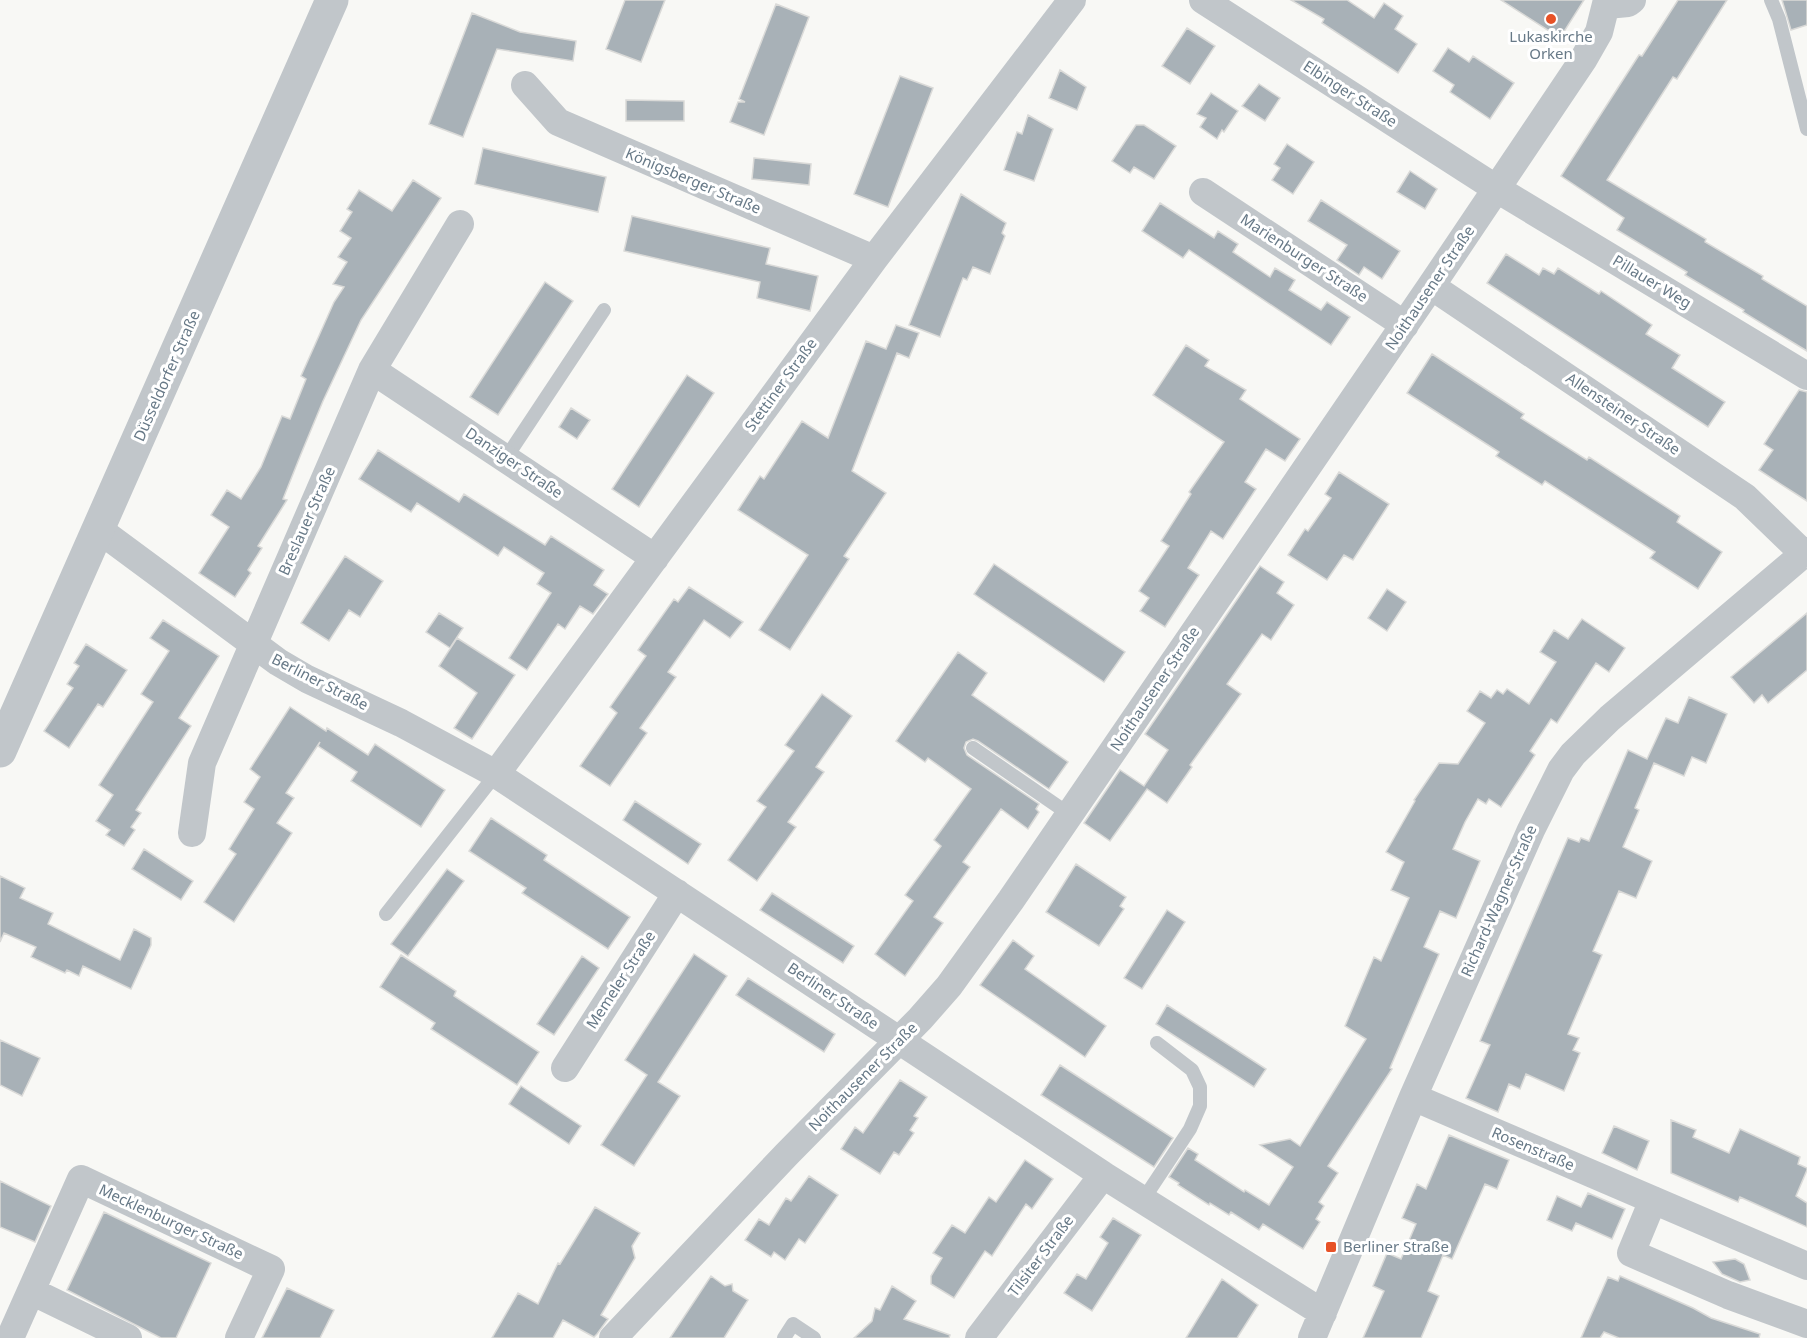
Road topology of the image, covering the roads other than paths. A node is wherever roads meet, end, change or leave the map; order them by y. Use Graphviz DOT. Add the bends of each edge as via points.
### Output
graph roads {
  1 [pos="332,0"];
  2 [pos="1072,0"];
  3 [pos="1203,0"];
  4 [pos="1771,0"];
  5 [pos="1615,2"];
  6 [pos="525,86"];
  7 [pos="1807,129"];
  8 [pos="1497,189"];
  9 [pos="1203,192"];
  10 [pos="459,224"];
  11 [pos="874,259"];
  12 [pos="1431,286"];
  13 [pos="604,310"];
  14 [pos="1405,325"];
  15 [pos="372,370"];
  16 [pos="1807,376"];
  17 [pos="507,458"];
  18 [pos="98,529"];
  19 [pos="1805,553"];
  20 [pos="655,558"];
  21 [pos="252,645"];
  22 [pos="973,748"];
  23 [pos="0,751"];
  24 [pos="495,774"];
  25 [pos="1069,814"];
  26 [pos="192,833"];
  27 [pos="677,892"];
  28 [pos="386,914"];
  29 [pos="900,1041"];
  30 [pos="1157,1043"];
  31 [pos="565,1068"];
  32 [pos="1413,1097"];
  33 [pos="1103,1175"];
  34 [pos="1143,1200"];
  35 [pos="1653,1200"];
  36 [pos="1807,1266"];
  37 [pos="31,1291"];
  38 [pos="1807,1324"];
  39 [pos="1318,1325"];
  40 [pos="10,1338"];
  41 [pos="128,1338"];
  42 [pos="239,1338"];
  43 [pos="613,1338"];
  44 [pos="784,1338"];
  45 [pos="814,1338"];
  46 [pos="979,1338"];
  1 -- 18 [label="street, Düsseldorfer Straße"];
  2 -- 11 [label="street, Stettiner Straße"];
  3 -- 8 [label="street, Elbinger Straße"];
  4 -- 7 [label="lane"];
  5 -- 8 [label="street, Noithausener Straße" via="1588,52"];
  6 -- 11 [label="street, Königsberger Straße" via="558,122"];
  8 -- 12 [label="street, Noithausener Straße"];
  8 -- 16 [label="street, Pillauer Weg"];
  9 -- 14 [label="street, Marienburger Straße"];
  10 -- 15 [label="street, Breslauer Straße"];
  11 -- 20 [label="street, Stettiner Straße"];
  12 -- 14 [label="street, Noithausener Straße"];
  12 -- 19 [label="street, Allensteiner Straße" via="1745,497"];
  13 -- 17 [label="lane"];
  14 -- 25 [label="street, Noithausener Straße"];
  15 -- 17 [label="street, Danziger Straße"];
  15 -- 21 [label="street, Breslauer Straße"];
  17 -- 20 [label="street, Danziger Straße"];
  18 -- 21 [label="street, Berliner Straße"];
  18 -- 23 [label="street, Düsseldorfer Straße"];
  19 -- 32 [label="street, Richard-Wagner-Straße" via="1610,718 1561,770"];
  20 -- 24 [label="street, Stettiner Straße"];
  21 -- 24 [label="street, Berliner Straße" via="299,675 401,723"];
  21 -- 26 [label="street, Breslauer Straße" via="202,763"];
  22 -- 25 [label="lane"];
  24 -- 27 [label="street, Berliner Straße"];
  24 -- 28 [label="lane"];
  25 -- 29 [label="street, Noithausener Straße" via="955,977"];
  27 -- 29 [label="street, Berliner Straße"];
  27 -- 31 [label="street, Memeler Straße"];
  29 -- 33 [label="street, Berliner Straße"];
  29 -- 43 [label="street, Noithausener Straße"];
  30 -- 34 [label="lane" via="1192,1070 1200,1087 1200,1106 1190,1129"];
  32 -- 35 [label="street, Rosenstraße"];
  32 -- 39 [label="street, Richard-Wagner-Straße"];
  33 -- 34 [label="street, Berliner Straße"];
  33 -- 46 [label="street, Tilsiter Straße"];
  34 -- 39 [label="street, Berliner Straße"];
  35 -- 36 [label="street, Rosenstraße"];
  35 -- 38 [label="street" via="1631,1253"];
  37 -- 40 [label="street, Mecklenburger Straße"];
  37 -- 41 [label="street"];
  37 -- 42 [label="street, Mecklenburger Straße" via="81,1179 271,1269"];
  44 -- 45 [label="lane" via="793,1324"];
}
